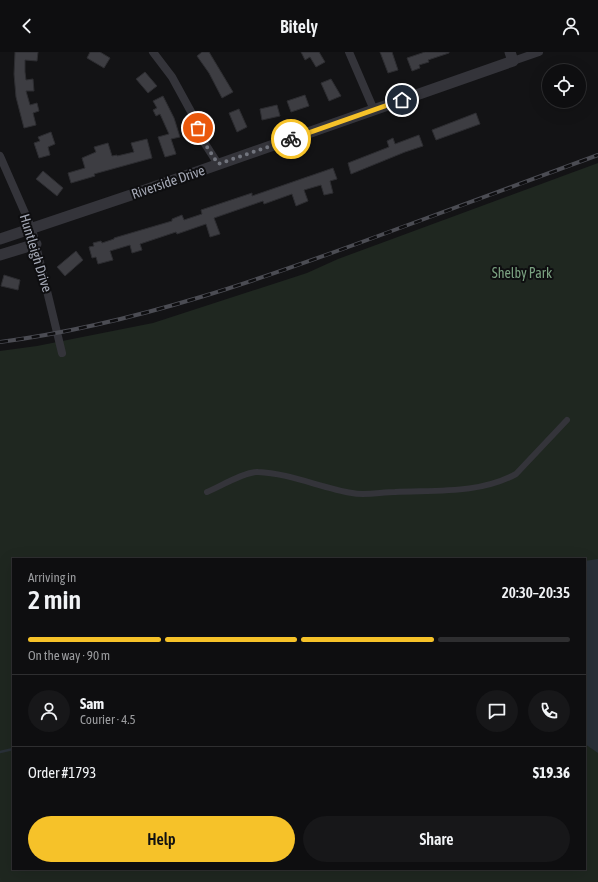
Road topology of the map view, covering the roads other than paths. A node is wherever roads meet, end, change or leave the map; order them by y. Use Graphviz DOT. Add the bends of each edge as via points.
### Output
graph roads {
  1 [pos="153,52"];
  2 [pos="349,52"];
  3 [pos="539,52"];
  4 [pos="511,56"];
  5 [pos="374,110"];
  6 [pos="0,156"];
  7 [pos="218,164"];
  8 [pos="32,229"];
  9 [pos="0,239"];
  10 [pos="36,244"];
  11 [pos="0,255"];
  12 [pos="62,352"];
  13 [pos="567,420"];
  14 [pos="207,492"];
  1 -- 7 [label="street" via="172,77 195,119 200,136"];
  2 -- 5 [label="street"];
  3 -- 4 [label="street, Riverside Drive"];
  4 -- 5 [label="street, Riverside Drive"];
  5 -- 7 [label="street, Riverside Drive"];
  6 -- 8 [label="street, Huntleigh Drive"];
  7 -- 8 [label="street, Riverside Drive"];
  8 -- 9 [label="street, Riverside Drive"];
  8 -- 10 [label="street, Huntleigh Drive"];
  10 -- 11 [label="street"];
  10 -- 12 [label="street, Huntleigh Drive"];
  13 -- 14 [label="street" via="516,474 486,486 354,494 284,476 257,472 249,473"];
}
